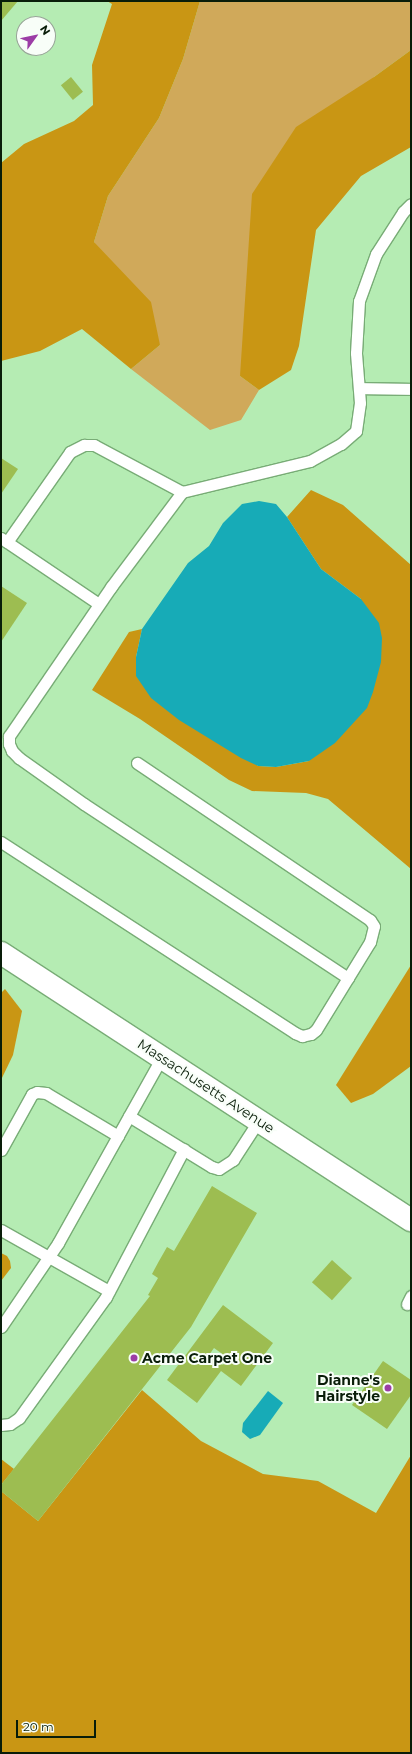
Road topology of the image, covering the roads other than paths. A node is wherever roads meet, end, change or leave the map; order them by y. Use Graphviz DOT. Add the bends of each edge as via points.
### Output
graph roads {
  1 [pos="411,204"];
  2 [pos="358,388"];
  3 [pos="411,389"];
  4 [pos="182,492"];
  5 [pos="4,540"];
  6 [pos="99,604"];
  7 [pos="137,762"];
  8 [pos="1,842"];
  9 [pos="1,953"];
  10 [pos="348,978"];
  11 [pos="162,1057"];
  12 [pos="129,1116"];
  13 [pos="260,1120"];
  14 [pos="118,1136"];
  15 [pos="184,1149"];
  16 [pos="1,1150"];
  17 [pos="411,1220"];
  18 [pos="1,1230"];
  19 [pos="49,1257"];
  20 [pos="110,1291"];
  21 [pos="1,1327"];
  22 [pos="1,1426"];
  1 -- 2 [label="lane" via="376,254 359,301 356,353"];
  2 -- 3 [label="lane"];
  2 -- 4 [label="lane" via="360,403 356,431 341,444 310,461"];
  4 -- 5 [label="lane" via="94,445 84,445 70,452"];
  4 -- 6 [label="lane"];
  5 -- 6 [label="lane"];
  6 -- 10 [label="lane" via="9,736 12,751 84,804"];
  7 -- 10 [label="lane" via="370,920 374,932"];
  8 -- 10 [label="lane" via="302,1036 316,1030"];
  9 -- 11 [label="main road, Massachusetts Avenue"];
  11 -- 12 [label="lane"];
  11 -- 13 [label="main road, Massachusetts Avenue"];
  12 -- 14 [label="lane"];
  12 -- 15 [label="lane"];
  13 -- 15 [label="lane" via="233,1160 219,1169"];
  13 -- 17 [label="main road, Massachusetts Avenue"];
  14 -- 16 [label="lane" via="46,1093 37,1092 32,1094"];
  14 -- 19 [label="lane"];
  15 -- 20 [label="lane"];
  18 -- 19 [label="lane"];
  19 -- 20 [label="lane"];
  19 -- 21 [label="lane"];
  20 -- 22 [label="lane" via="19,1418"];
}
